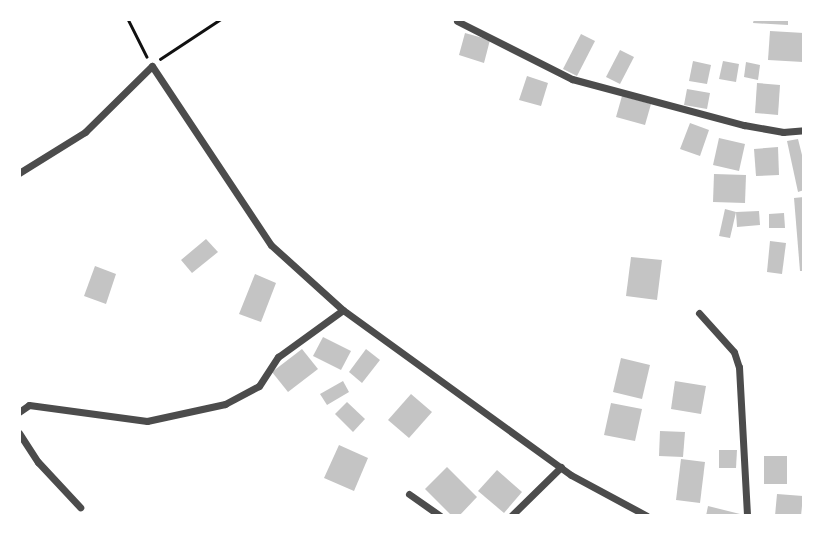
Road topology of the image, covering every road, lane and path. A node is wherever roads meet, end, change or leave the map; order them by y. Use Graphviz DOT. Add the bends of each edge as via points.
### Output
graph roads {
  1 [pos="128,19"];
  2 [pos="221,19"];
  3 [pos="457,21"];
  4 [pos="152,66"];
  5 [pos="804,130"];
  6 [pos="19,173"];
  7 [pos="343,310"];
  8 [pos="699,313"];
  9 [pos="19,412"];
  10 [pos="19,433"];
  11 [pos="561,467"];
  12 [pos="536,489"];
  13 [pos="409,495"];
  14 [pos="80,507"];
  15 [pos="440,516"];
  16 [pos="511,516"];
  17 [pos="522,516"];
  18 [pos="647,516"];
  19 [pos="747,516"];
  1 -- 4 [label="path"];
  2 -- 4 [label="path" via="171,48"];
  3 -- 5 [label="street" via="572,79 733,122 783,132"];
  4 -- 6 [label="street" via="85,132"];
  4 -- 7 [label="street" via="271,245"];
  7 -- 9 [label="street" via="278,357 259,386 225,404 147,421 29,405"];
  7 -- 11 [label="street"];
  8 -- 19 [label="street" via="734,352 739,367"];
  10 -- 14 [label="street" via="38,462"];
  11 -- 12 [label="street"];
  11 -- 18 [label="street"];
  12 -- 16 [label="street"];
  12 -- 17 [label="street"];
  13 -- 15 [label="street"];
}
